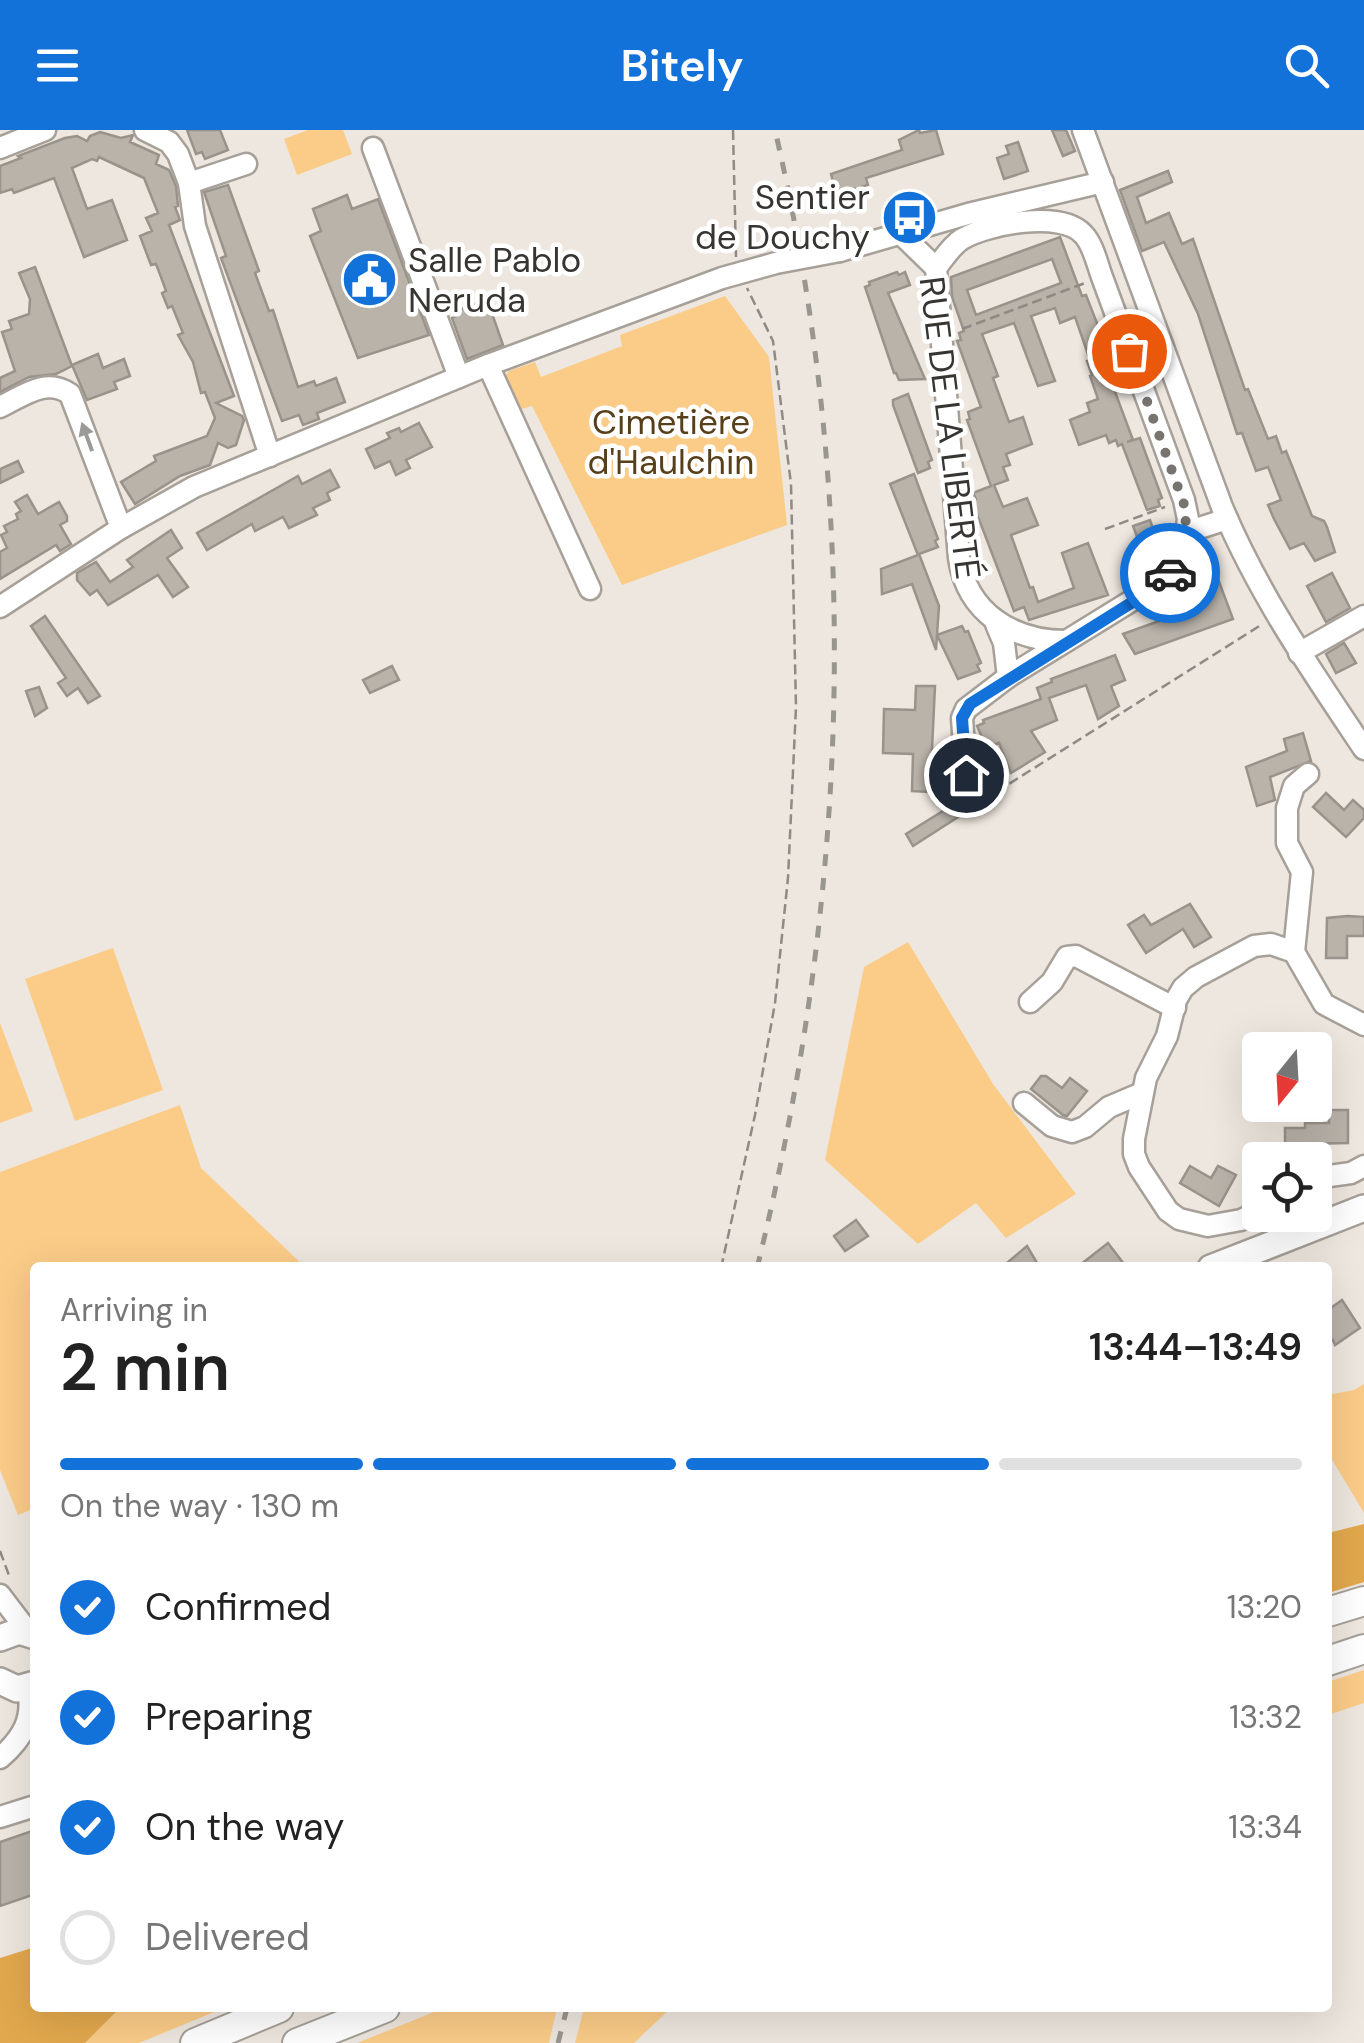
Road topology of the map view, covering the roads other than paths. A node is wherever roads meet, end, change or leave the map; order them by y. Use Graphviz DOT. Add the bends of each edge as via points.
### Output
graph roads {
  1 [pos="46,130"];
  2 [pos="145,130"];
  3 [pos="1084,130"];
  4 [pos="0,148"];
  5 [pos="374,148"];
  6 [pos="246,164"];
  7 [pos="1102,182"];
  8 [pos="189,183"];
  9 [pos="901,234"];
  10 [pos="936,268"];
  11 [pos="488,364"];
  12 [pos="459,377"];
  13 [pos="0,407"];
  14 [pos="270,456"];
  15 [pos="1227,519"];
  16 [pos="121,528"];
  17 [pos="1187,532"];
  18 [pos="590,589"];
  19 [pos="0,607"];
  20 [pos="1364,616"];
  21 [pos="996,624"];
  22 [pos="1066,641"];
  23 [pos="1299,652"];
  24 [pos="1008,677"];
  25 [pos="1364,748"];
  26 [pos="1308,774"];
  27 [pos="966,775"];
  28 [pos="1294,952"];
  29 [pos="1364,996"];
  30 [pos="1030,1002"];
  31 [pos="1175,1008"];
  32 [pos="1359,1022"];
  33 [pos="1142,1093"];
  34 [pos="1024,1103"];
  35 [pos="1364,1166"];
  36 [pos="1332,1176"];
  37 [pos="1364,1208"];
  38 [pos="1242,1220"];
  39 [pos="1364,1223"];
  40 [pos="1226,1262"];
  41 [pos="1239,1262"];
  42 [pos="0,1596"];
  43 [pos="1364,1601"];
  44 [pos="1332,1611"];
  45 [pos="30,1632"];
  46 [pos="30,1634"];
  47 [pos="0,1638"];
  48 [pos="1364,1649"];
  49 [pos="1332,1659"];
  50 [pos="15,1686"];
  51 [pos="0,1758"];
  52 [pos="30,1808"];
  53 [pos="0,1817"];
  54 [pos="270,2012"];
  55 [pos="374,2012"];
  56 [pos="196,2043"];
  57 [pos="297,2043"];
  1 -- 4 [label="street"];
  2 -- 8 [label="street" via="175,147"];
  3 -- 7 [label="street"];
  5 -- 12 [label="street"];
  6 -- 8 [label="street"];
  7 -- 9 [label="street"];
  7 -- 15 [label="street"];
  8 -- 14 [label="street" via="194,226"];
  9 -- 10 [label="street, RUE DE LA LIBERTÉ"];
  9 -- 11 [label="street, bridge" via="738,272"];
  10 -- 17 [label="street" via="966,237 1017,224 1052,220 1086,236 1184,500"];
  10 -- 21 [label="street, RUE DE LA LIBERTÉ" via="960,568 969,592"];
  11 -- 12 [label="street"];
  11 -- 18 [label="street"];
  12 -- 14 [label="street"];
  16 -- 13 [label="street, one-way" via="70,394 46,386"];
  14 -- 16 [label="street" via="184,492"];
  15 -- 17 [label="street"];
  15 -- 23 [label="street" via="1250,573"];
  16 -- 19 [label="street"];
  17 -- 22 [label="street" via="1162,582"];
  20 -- 23 [label="street"];
  21 -- 22 [label="street, RUE DE LA LIBERTÉ"];
  21 -- 24 [label="street, RUE DE LA LIBERTÉ"];
  22 -- 24 [label="street"];
  23 -- 25 [label="street"];
  24 -- 27 [label="street" via="963,713"];
  26 -- 28 [label="street" via="1294,786 1287,808 1287,843 1302,872"];
  28 -- 31 [label="street" via="1271,944 1246,950 1189,982"];
  28 -- 32 [label="street" via="1324,1004"];
  29 -- 32 [label="street"];
  30 -- 31 [label="street" via="1076,956"];
  31 -- 33 [label="street"];
  33 -- 34 [label="street" via="1072,1132 1052,1126"];
  33 -- 38 [label="street" via="1134,1154 1168,1211 1208,1226"];
  35 -- 36 [label="street"];
  37 -- 40 [label="main road"];
  39 -- 41 [label="main road"];
  42 -- 45 [label="street"];
  43 -- 44 [label="highway"];
  46 -- 47 [label="main road"];
  48 -- 49 [label="highway"];
  50 -- 51 [label="street" via="30,1706 26,1727"];
  52 -- 53 [label="street"];
  54 -- 56 [label="highway"];
  55 -- 57 [label="highway"];
}
